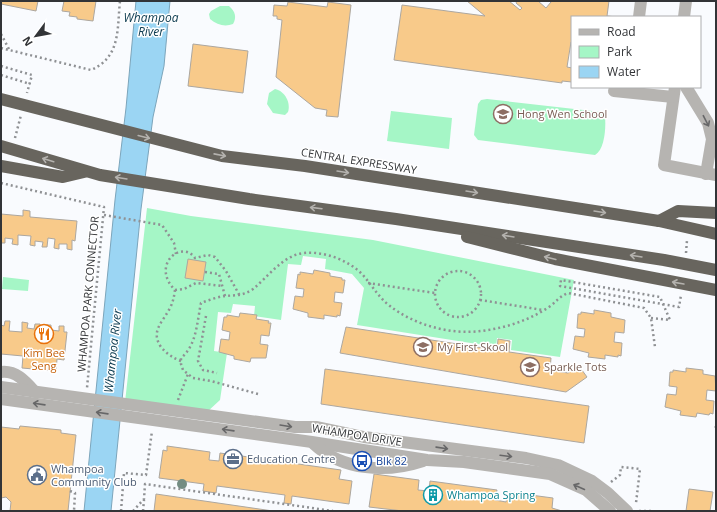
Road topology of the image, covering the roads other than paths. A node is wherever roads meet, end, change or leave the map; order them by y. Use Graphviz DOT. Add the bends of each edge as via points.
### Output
graph roads {
  1 [pos="641,1"];
  2 [pos="686,1"];
  3 [pos="639,16"];
  4 [pos="684,16"];
  5 [pos="687,88"];
  6 [pos="631,90"];
  7 [pos="614,91"];
  8 [pos="674,92"];
  9 [pos="1,99"];
  10 [pos="7,145"];
  11 [pos="1,166"];
  12 [pos="86,172"];
  13 [pos="711,175"];
  14 [pos="716,213"];
  15 [pos="396,219"];
  16 [pos="659,221"];
  17 [pos="716,234"];
  18 [pos="716,270"];
  19 [pos="716,290"];
  20 [pos="1,372"];
  21 [pos="1,387"];
  22 [pos="35,392"];
  23 [pos="1,399"];
  24 [pos="76,404"];
  25 [pos="627,508"];
  26 [pos="610,511"];
  1 -- 3 [label="street"];
  2 -- 4 [label="street"];
  5 -- 13 [label="street, one-way" via="708,123 712,139"];
  6 -- 7 [label="street"];
  6 -- 8 [label="street"];
  8 -- 13 [label="street" via="664,165"];
  9 -- 16 [label="highway, CENTRAL EXPRESSWAY, one-way" via="222,156 305,166"];
  12 -- 10 [label="highway, one-way"];
  11 -- 12 [label="highway" via="63,177"];
  15 -- 12 [label="highway, one-way" via="249,199"];
  14 -- 16 [label="highway" via="678,211"];
  18 -- 15 [label="highway, one-way"];
  19 -- 15 [label="highway, one-way" via="555,259"];
  16 -- 17 [label="highway, CENTRAL EXPRESSWAY"];
  20 -- 22 [label="street" via="14,373"];
  21 -- 22 [label="street, WHAMPOA DRIVE"];
  22 -- 24 [label="street, WHAMPOA DRIVE"];
  24 -- 23 [label="street, WHAMPOA DRIVE, one-way"];
  24 -- 25 [label="street, WHAMPOA DRIVE, one-way" via="129,404 295,427 317,427 364,437 526,458 558,465 592,481"];
  26 -- 24 [label="street, WHAMPOA DRIVE, one-way" via="586,490 550,474 464,462 427,460 129,417"];
}
